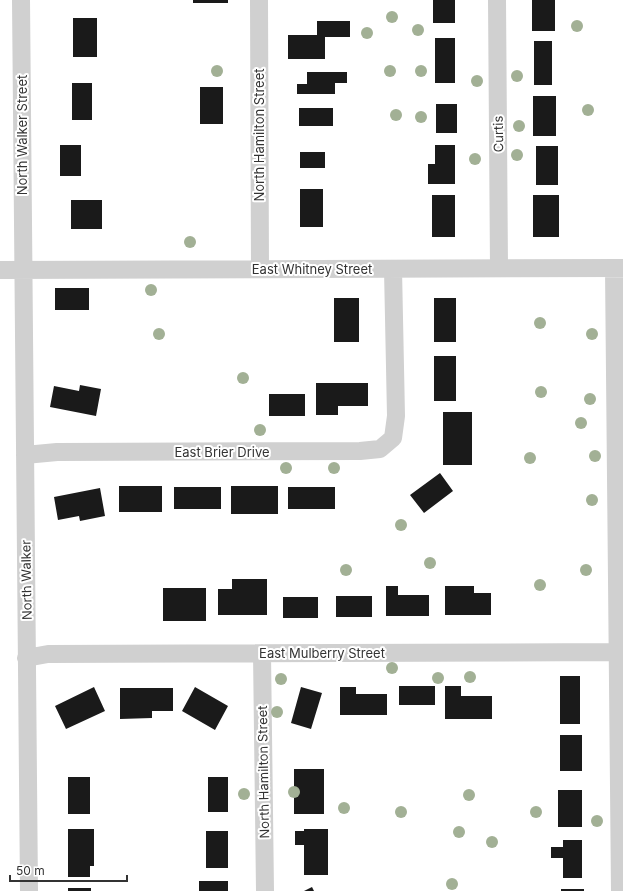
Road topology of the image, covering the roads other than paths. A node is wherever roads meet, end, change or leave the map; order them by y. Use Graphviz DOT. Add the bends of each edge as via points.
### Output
graph roads {
  1 [pos="21,0"];
  2 [pos="259,0"];
  3 [pos="497,0"];
  4 [pos="499,268"];
  5 [pos="619,268"];
  6 [pos="260,269"];
  7 [pos="393,269"];
  8 [pos="0,270"];
  9 [pos="23,270"];
  10 [pos="24,455"];
  11 [pos="618,652"];
  12 [pos="262,653"];
  13 [pos="26,658"];
  14 [pos="29,891"];
  15 [pos="265,891"];
  16 [pos="620,891"];
  1 -- 9 [label="street, North Walker Street"];
  2 -- 6 [label="street, North Hamilton Street"];
  3 -- 4 [label="street, Curtis"];
  4 -- 5 [label="street, East Whitney Street"];
  4 -- 7 [label="street, East Whitney Street"];
  5 -- 11 [label="street"];
  6 -- 7 [label="street, East Whitney Street"];
  6 -- 9 [label="street, East Whitney Street"];
  7 -- 10 [label="street, East Brier Drive" via="396,416 393,438 380,449 58,452"];
  8 -- 9 [label="street, East Whitney Street"];
  9 -- 10 [label="street, North Walker"];
  10 -- 13 [label="street, North Walker"];
  11 -- 12 [label="street, East Mulberry Street"];
  11 -- 16 [label="street"];
  12 -- 13 [label="street, East Mulberry Street" via="48,654"];
  12 -- 15 [label="street, North Hamilton Street"];
  13 -- 14 [label="street, North Walker"];
}
